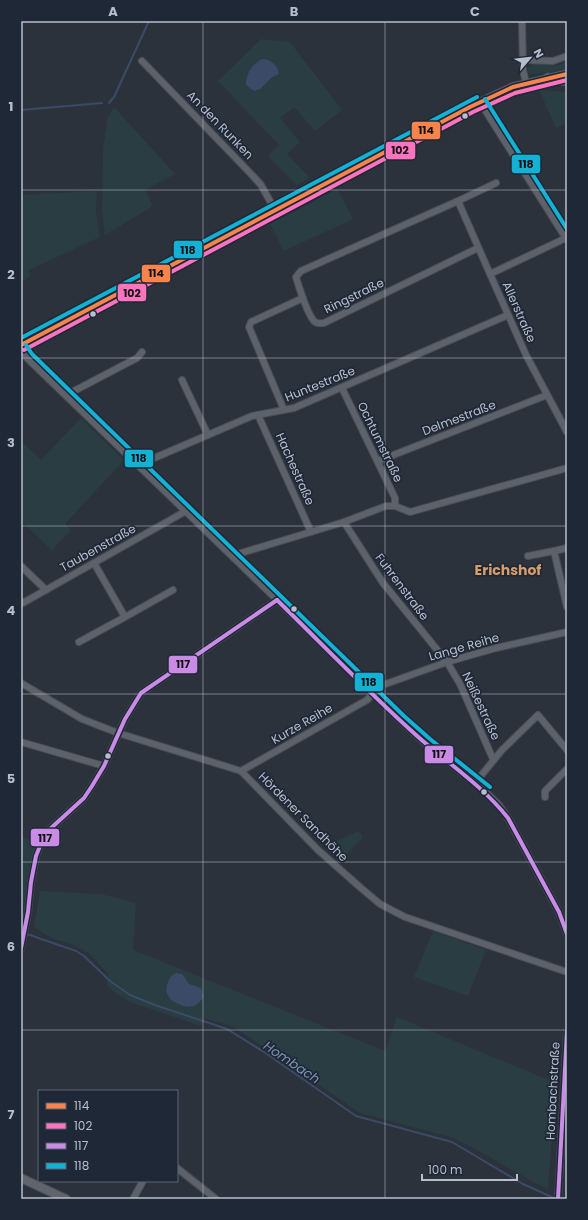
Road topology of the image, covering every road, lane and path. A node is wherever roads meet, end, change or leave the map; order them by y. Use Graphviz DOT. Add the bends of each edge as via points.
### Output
graph roads {
  1 [pos="522,21"];
  2 [pos="567,56"];
  3 [pos="523,60"];
  4 [pos="142,61"];
  5 [pos="567,74"];
  6 [pos="548,78"];
  7 [pos="567,81"];
  8 [pos="526,83"];
  9 [pos="480,102"];
  10 [pos="496,183"];
  11 [pos="458,201"];
  12 [pos="275,210"];
  13 [pos="566,239"];
  14 [pos="478,248"];
  15 [pos="490,274"];
  16 [pos="303,298"];
  17 [pos="508,315"];
  18 [pos="21,345"];
  19 [pos="21,348"];
  20 [pos="142,352"];
  21 [pos="182,380"];
  22 [pos="342,388"];
  23 [pos="547,395"];
  24 [pos="67,396"];
  25 [pos="284,410"];
  26 [pos="258,415"];
  27 [pos="567,432"];
  28 [pos="208,436"];
  29 [pos="378,461"];
  30 [pos="140,467"];
  31 [pos="567,468"];
  32 [pos="395,506"];
  33 [pos="186,511"];
  34 [pos="344,522"];
  35 [pos="311,532"];
  36 [pos="567,548"];
  37 [pos="554,551"];
  38 [pos="528,556"];
  39 [pos="234,558"];
  40 [pos="94,563"];
  41 [pos="21,566"];
  42 [pos="46,590"];
  43 [pos="173,590"];
  44 [pos="277,600"];
  45 [pos="21,604"];
  46 [pos="567,607"];
  47 [pos="125,617"];
  48 [pos="567,632"];
  49 [pos="79,642"];
  50 [pos="447,662"];
  51 [pos="21,683"];
  52 [pos="372,694"];
  53 [pos="118,733"];
  54 [pos="21,742"];
  55 [pos="567,750"];
  56 [pos="493,760"];
  57 [pos="104,766"];
  58 [pos="567,769"];
  59 [pos="241,771"];
  60 [pos="475,783"];
  61 [pos="545,797"];
  62 [pos="566,926"];
  63 [pos="567,934"];
  64 [pos="21,948"];
  65 [pos="567,972"];
  66 [pos="567,1031"];
  67 [pos="178,1169"];
  68 [pos="21,1178"];
  69 [pos="142,1182"];
  70 [pos="558,1197"];
  71 [pos="66,1199"];
  72 [pos="133,1199"];
  73 [pos="216,1199"];
  1 -- 3 [label="street"];
  2 -- 3 [label="street" via="553,61"];
  3 -- 8 [label="street"];
  4 -- 12 [label="street, An den Runken" via="253,176"];
  5 -- 6 [label="main road"];
  6 -- 7 [label="highway"];
  6 -- 8 [label="main road"];
  8 -- 9 [label="main road"];
  9 -- 12 [label="main road"];
  9 -- 13 [label="street"];
  10 -- 11 [label="street, Ringstraße"];
  11 -- 14 [label="street"];
  11 -- 16 [label="street, Ringstraße" via="300,271 296,277"];
  12 -- 18 [label="main road"];
  13 -- 15 [label="street, Allerstraße"];
  14 -- 15 [label="street"];
  14 -- 16 [label="street, Ringstraße" via="324,323 318,324 313,321"];
  15 -- 17 [label="street, Allerstraße"];
  16 -- 25 [label="street" via="251,322 249,327"];
  17 -- 22 [label="street, Huntestraße"];
  17 -- 23 [label="street, Allerstraße"];
  19 -- 24 [label="street" via="27,358"];
  20 -- 24 [label="street" via="137,358"];
  21 -- 28 [label="street"];
  22 -- 25 [label="street, Huntestraße"];
  22 -- 29 [label="street, Ochtumstraße"];
  23 -- 27 [label="street, Allerstraße"];
  23 -- 29 [label="street, Delmestraße"];
  24 -- 30 [label="street"];
  25 -- 26 [label="street, Huntestraße"];
  26 -- 28 [label="street, Huntestraße"];
  26 -- 35 [label="street, Hachestraße"];
  28 -- 30 [label="street, Huntestraße" via="152,459"];
  29 -- 32 [label="street, Ochtumstraße" via="395,498"];
  30 -- 33 [label="street"];
  31 -- 32 [label="street" via="410,512"];
  32 -- 34 [label="street" via="386,506"];
  33 -- 39 [label="street"];
  33 -- 40 [label="street, Taubenstraße"];
  34 -- 35 [label="street"];
  34 -- 50 [label="street, Fuhrenstraße" via="383,583"];
  35 -- 39 [label="street" via="241,553"];
  36 -- 37 [label="street"];
  37 -- 38 [label="street"];
  37 -- 46 [label="street"];
  39 -- 44 [label="street"];
  40 -- 42 [label="street, Taubenstraße"];
  40 -- 47 [label="street"];
  41 -- 42 [label="street"];
  42 -- 45 [label="street, Taubenstraße"];
  43 -- 47 [label="street"];
  44 -- 52 [label="street"];
  44 -- 53 [label="street" via="141,693"];
  47 -- 49 [label="street"];
  48 -- 50 [label="street, Lange Reihe"];
  50 -- 52 [label="street, Lange Reihe" via="380,686"];
  50 -- 56 [label="street, Neißestraße" via="460,684"];
  51 -- 53 [label="street, Hördener Sandhöhe" via="71,714"];
  52 -- 59 [label="street, Kurze Reihe" via="367,700"];
  52 -- 60 [label="street" via="426,744"];
  53 -- 57 [label="street"];
  53 -- 59 [label="street, Hördener Sandhöhe"];
  54 -- 57 [label="street"];
  55 -- 56 [label="street" via="538,715"];
  56 -- 60 [label="street"];
  57 -- 64 [label="street" via="84,798 50,829 40,846 31,882"];
  58 -- 61 [label="street" via="545,791"];
  59 -- 65 [label="street, Hördener Sandhöhe" via="318,850 380,904 404,917"];
  60 -- 62 [label="street" via="499,805 508,818"];
  62 -- 63 [label="street"];
  66 -- 70 [label="street, Hombachstraße"];
  67 -- 73 [label="street"];
  68 -- 71 [label="main road"];
  69 -- 72 [label="street"];
}
